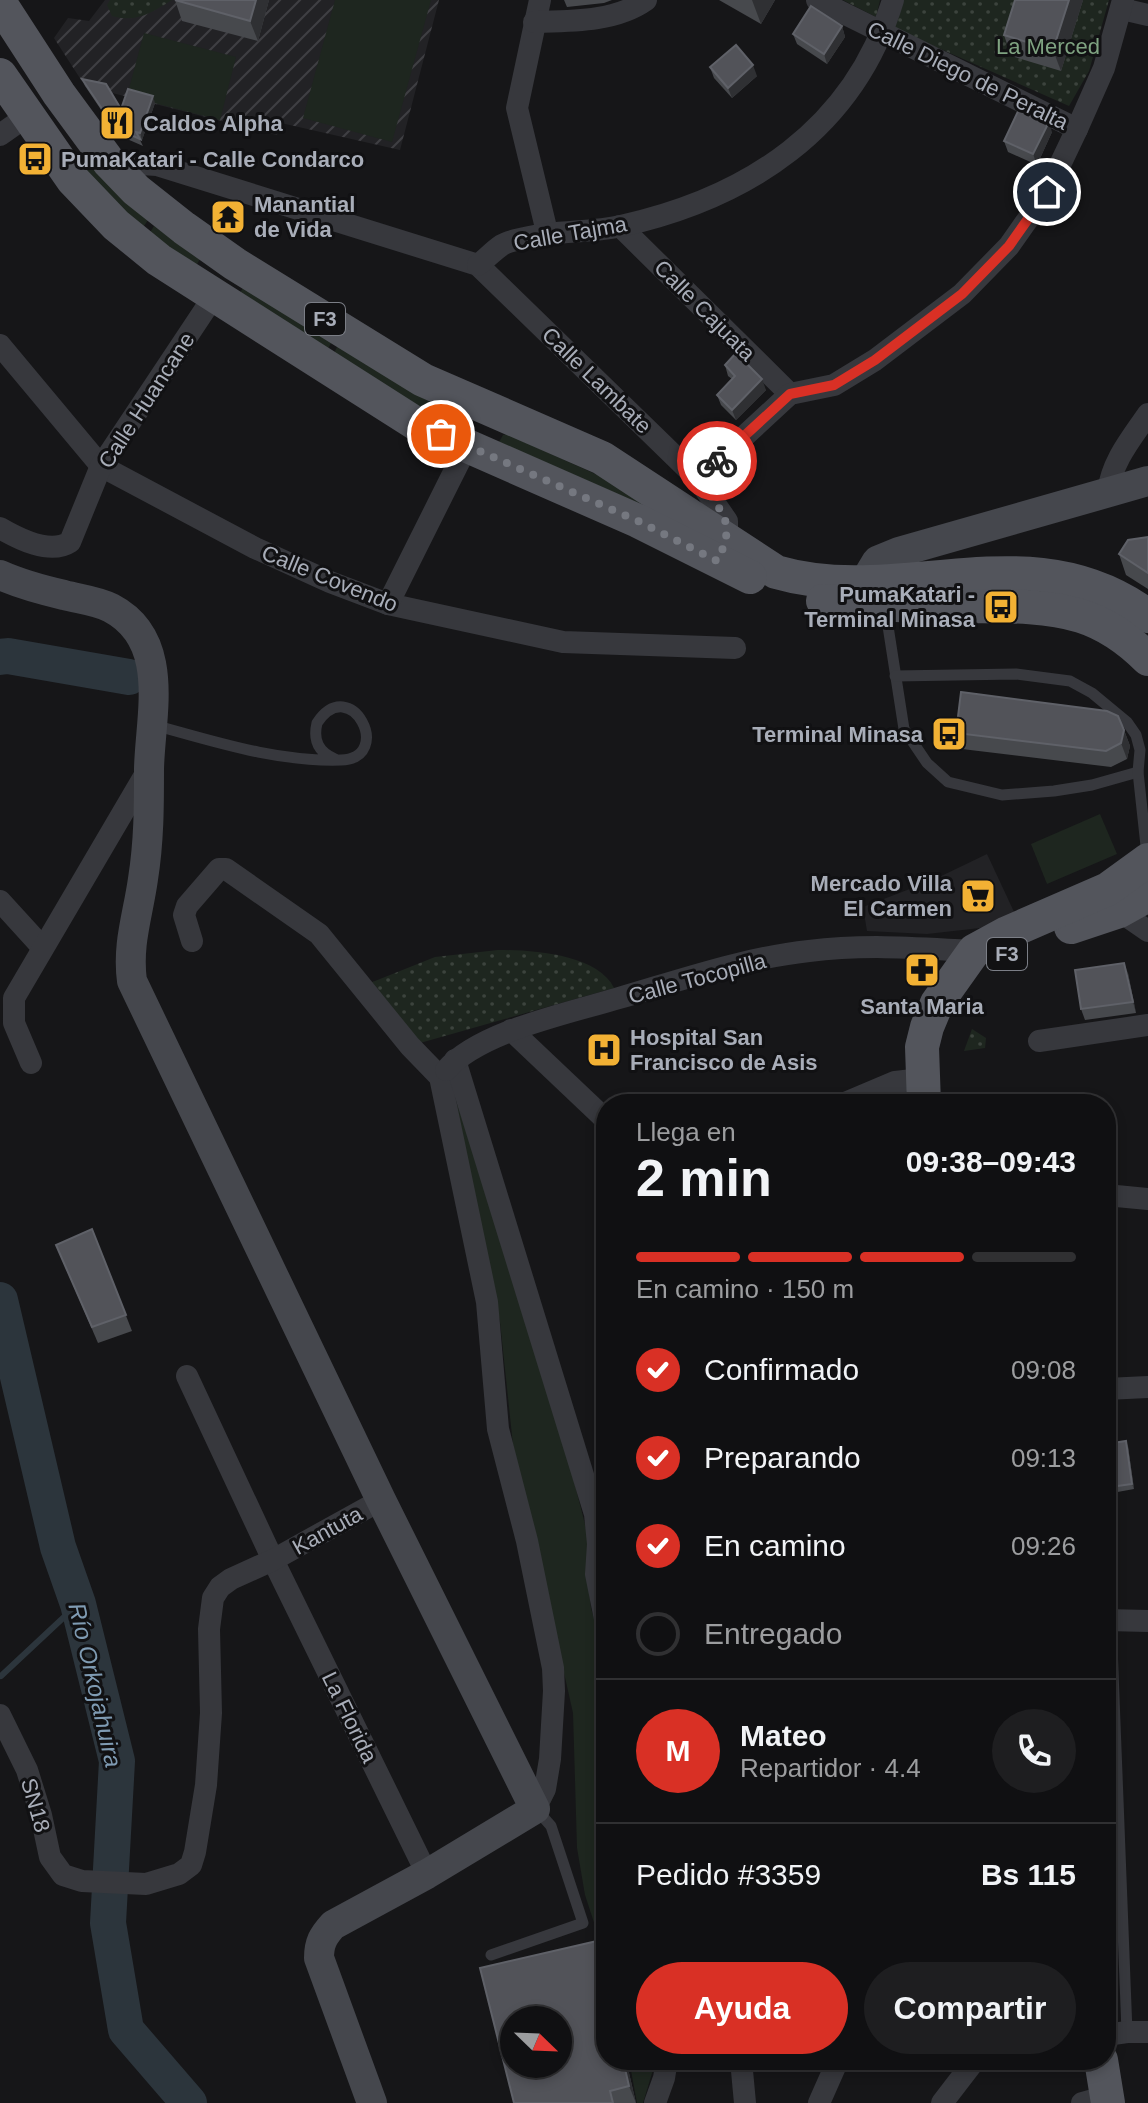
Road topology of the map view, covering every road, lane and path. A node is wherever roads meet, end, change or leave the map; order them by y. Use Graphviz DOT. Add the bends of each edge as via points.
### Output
graph roads {
  1 [pos="540,0"];
  2 [pos="646,0"];
  3 [pos="817,0"];
  4 [pos="893,0"];
  5 [pos="0,3"];
  6 [pos="1122,4"];
  7 [pos="1148,15"];
  8 [pos="534,22"];
  9 [pos="883,33"];
  10 [pos="0,75"];
  11 [pos="59,94"];
  12 [pos="13,126"];
  13 [pos="1077,129"];
  14 [pos="109,162"];
  15 [pos="620,226"];
  16 [pos="547,232"];
  17 [pos="235,264"];
  18 [pos="478,265"];
  19 [pos="214,296"];
  20 [pos="0,345"];
  21 [pos="790,394"];
  22 [pos="483,408"];
  23 [pos="1148,414"];
  24 [pos="467,446"];
  25 [pos="101,466"];
  26 [pos="698,479"];
  27 [pos="1148,481"];
  28 [pos="1108,492"];
  29 [pos="0,528"];
  30 [pos="722,551"];
  31 [pos="0,575"];
  32 [pos="875,594"];
  33 [pos="388,604"];
  34 [pos="1148,615"];
  35 [pos="735,648"];
  36 [pos="1148,659"];
  37 [pos="895,676"];
  38 [pos="154,725"];
  39 [pos="335,759"];
  40 [pos="149,767"];
  41 [pos="1138,772"];
  42 [pos="1148,860"];
  43 [pos="1125,898"];
  44 [pos="0,901"];
  45 [pos="1148,931"];
  46 [pos="192,941"];
  47 [pos="42,947"];
  48 [pos="974,951"];
  49 [pos="1148,1025"];
  50 [pos="511,1030"];
  51 [pos="1039,1041"];
  52 [pos="455,1060"];
  53 [pos="31,1063"];
  54 [pos="440,1077"];
  55 [pos="923,1092"];
  56 [pos="867,1094"];
  57 [pos="596,1111"];
  58 [pos="1116,1196"];
  59 [pos="1148,1199"];
  60 [pos="187,1376"];
  61 [pos="1148,1387"];
  62 [pos="1116,1389"];
  63 [pos="381,1500"];
  64 [pos="596,1501"];
  65 [pos="273,1560"];
  66 [pos="1116,1620"];
  67 [pos="1148,1621"];
  68 [pos="0,1715"];
  69 [pos="1116,1794"];
  70 [pos="535,1809"];
  71 [pos="427,1874"];
  72 [pos="82,1881"];
  73 [pos="491,1955"];
  74 [pos="1127,2033"];
  75 [pos="665,2070"];
  76 [pos="742,2070"];
  77 [pos="834,2070"];
  78 [pos="967,2070"];
  79 [pos="1101,2070"];
  80 [pos="1099,2101"];
  81 [pos="372,2103"];
  82 [pos="655,2103"];
  83 [pos="745,2103"];
  84 [pos="819,2103"];
  85 [pos="942,2103"];
  1 -- 8 [label="street"];
  2 -- 8 [label="street" via="632,10 587,20"];
  3 -- 9 [label="street, Calle Diego de Peralta"];
  4 -- 9 [label="street, Calle Tajma"];
  5 -- 11 [label="main road, F3"];
  6 -- 7 [label="street"];
  6 -- 13 [label="street" via="1104,68"];
  8 -- 16 [label="street" via="517,108"];
  9 -- 13 [label="street, Calle Diego de Peralta"];
  9 -- 15 [label="street, Calle Tajma" via="851,88 819,127 776,164 713,198"];
  10 -- 12 [label="main road, F3"];
  11 -- 12 [label="main road"];
  11 -- 14 [label="main road, F3"];
  12 -- 19 [label="main road, F3" via="116,225"];
  13 -- 21 [label="street" via="1047,192 1017,235 962,294 834,385"];
  14 -- 17 [label="main road, F3" via="136,190"];
  14 -- 18 [label="street" via="157,165"];
  15 -- 16 [label="street, Calle Tajma"];
  15 -- 21 [label="street, Calle Cajuata"];
  16 -- 18 [label="street, Calle Tajma" via="504,244"];
  17 -- 19 [label="main road"];
  17 -- 22 [label="main road, F3" via="423,380"];
  18 -- 26 [label="street, Calle Lambate"];
  19 -- 24 [label="main road, F3" via="415,423"];
  19 -- 25 [label="street, Calle Huancane"];
  20 -- 25 [label="street, Calle Covendo"];
  21 -- 26 [label="street"];
  22 -- 24 [label="main road"];
  22 -- 30 [label="main road, F3" via="602,458"];
  23 -- 28 [label="street" via="1116,461"];
  24 -- 30 [label="main road, F3" via="638,521"];
  24 -- 33 [label="street"];
  25 -- 29 [label="street, Calle Huancane" via="76,534 61,548 17,538"];
  25 -- 33 [label="street, Calle Covendo" via="255,548"];
  26 -- 30 [label="street, Calle Lambate" via="727,521"];
  27 -- 28 [label="main road"];
  28 -- 32 [label="main road" via="877,561"];
  30 -- 32 [label="main road, F3" via="779,591 812,600"];
  31 -- 38 [label="main road" via="111,608 131,624 146,646 154,673"];
  32 -- 34 [label="main road" via="897,592 920,579 1020,572 1094,585"];
  32 -- 36 [label="main road, F3" via="1080,616 1117,634"];
  32 -- 37 [label="lane"];
  33 -- 35 [label="street, Calle Covendo" via="563,642"];
  37 -- 41 [label="lane" via="1016,674 1070,681 1127,722 1140,750"];
  37 -- 41 [label="lane" via="904,729 927,763 948,782 1002,795 1080,787"];
  38 -- 39 [label="lane" via="258,754"];
  38 -- 40 [label="main road"];
  39 -- 39 [label="lane" via="357,754 366,740 361,717 347,708 330,710 317,723 316,741"];
  40 -- 47 [label="street"];
  40 -- 63 [label="main road" via="151,819 129,957 132,981"];
  41 -- 42 [label="lane"];
  42 -- 43 [label="main road, F3"];
  43 -- 45 [label="street"];
  43 -- 48 [label="main road, F3" via="1007,933"];
  43 -- 55 [label="main road, F3" via="999,958 976,980 957,1006"];
  44 -- 47 [label="street"];
  46 -- 54 [label="street" via="184,915 187,906 219,869 226,869 319,934"];
  47 -- 53 [label="street" via="14,998 14,1023"];
  48 -- 50 [label="street, Calle Tocopilla" via="806,951 734,965"];
  48 -- 55 [label="main road, F3" via="932,1015 922,1047"];
  49 -- 51 [label="street"];
  50 -- 52 [label="street, Calle Tocopilla"];
  50 -- 57 [label="street"];
  52 -- 54 [label="street, Calle Tocopilla"];
  52 -- 64 [label="street"];
  54 -- 70 [label="street" via="487,1302 498,1429 553,1668 550,1759"];
  55 -- 56 [label="street" via="895,1082"];
  58 -- 59 [label="street"];
  60 -- 65 [label="street, La Florida"];
  61 -- 62 [label="street"];
  63 -- 65 [label="street, Kantuta"];
  63 -- 70 [label="main road"];
  65 -- 71 [label="street, La Florida"];
  65 -- 72 [label="street, Kantuta" via="231,1579 213,1598 206,1785 191,1865 146,1884"];
  66 -- 67 [label="street"];
  68 -- 72 [label="street, SN18" via="27,1770 50,1857 63,1875"];
  69 -- 74 [label="lane"];
  70 -- 71 [label="main road"];
  70 -- 73 [label="lane" via="551,1826 583,1923"];
  71 -- 81 [label="main road" via="333,1925 319,1944 319,1958"];
  75 -- 82 [label="street"];
  76 -- 83 [label="street"];
  77 -- 84 [label="street"];
  78 -- 85 [label="street"];
  79 -- 80 [label="main road"];
}
